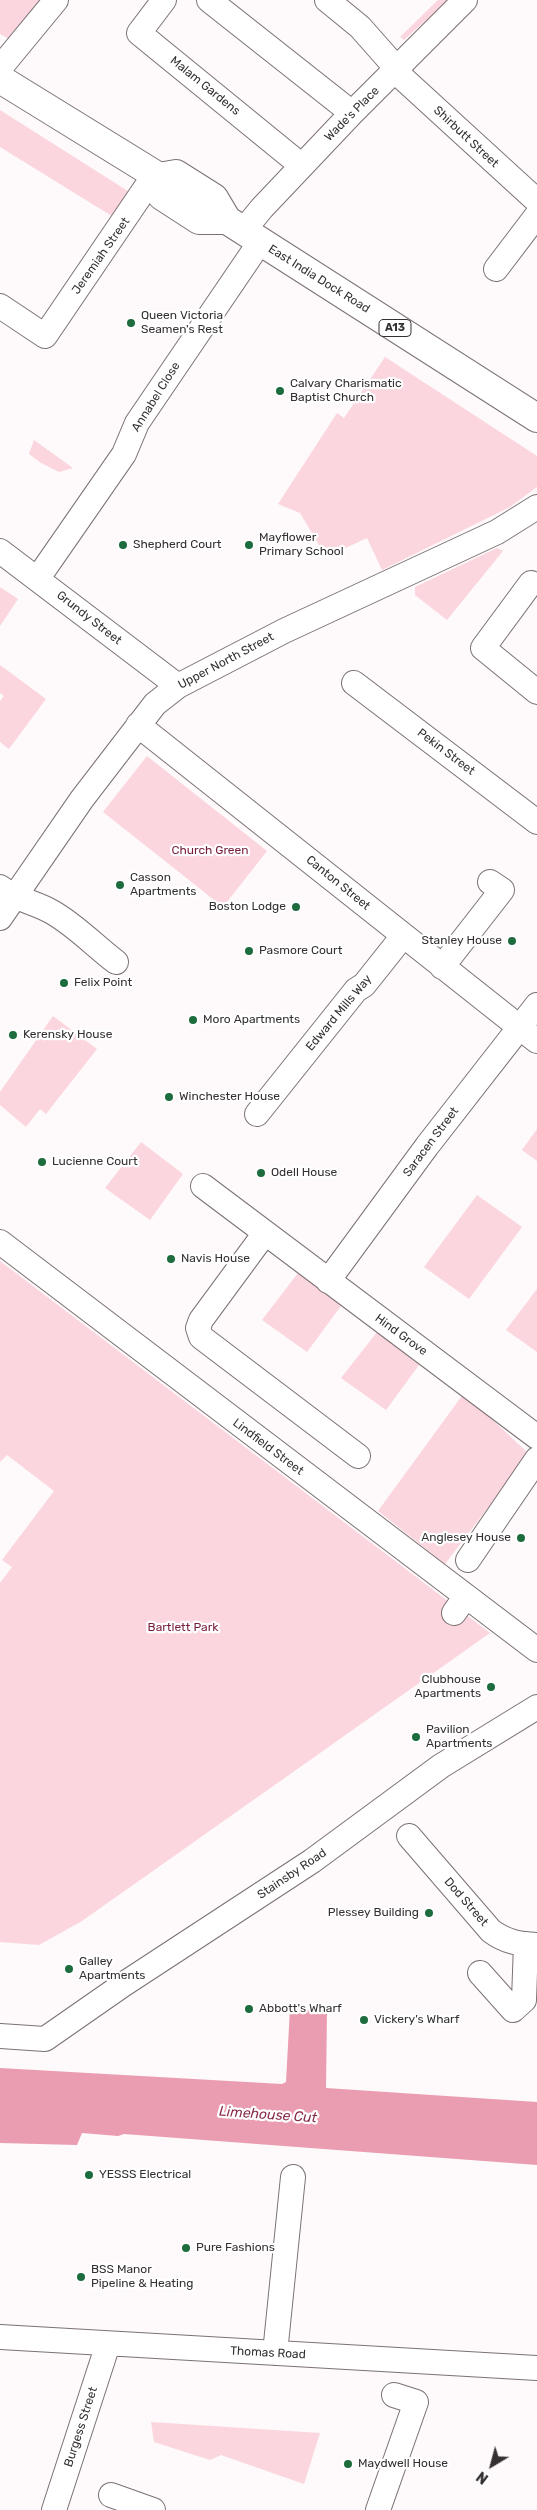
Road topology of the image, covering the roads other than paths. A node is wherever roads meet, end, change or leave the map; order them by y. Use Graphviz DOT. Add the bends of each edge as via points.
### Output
graph roads {
  1 [pos="56,0"];
  2 [pos="164,0"];
  3 [pos="209,0"];
  4 [pos="327,0"];
  5 [pos="465,0"];
  6 [pos="0,68"];
  7 [pos="397,71"];
  8 [pos="0,78"];
  9 [pos="352,113"];
  10 [pos="302,166"];
  11 [pos="157,176"];
  12 [pos="537,201"];
  13 [pos="537,215"];
  14 [pos="243,231"];
  15 [pos="496,269"];
  16 [pos="4,316"];
  17 [pos="537,418"];
  18 [pos="537,507"];
  19 [pos="0,551"];
  20 [pos="38,578"];
  21 [pos="531,583"];
  22 [pos="354,683"];
  23 [pos="178,686"];
  24 [pos="537,692"];
  25 [pos="138,726"];
  26 [pos="537,822"];
  27 [pos="490,882"];
  28 [pos="7,892"];
  29 [pos="0,918"];
  30 [pos="404,936"];
  31 [pos="116,962"];
  32 [pos="442,967"];
  33 [pos="537,1005"];
  34 [pos="528,1034"];
  35 [pos="257,1114"];
  36 [pos="203,1186"];
  37 [pos="265,1232"];
  38 [pos="0,1242"];
  39 [pos="328,1281"];
  40 [pos="537,1437"];
  41 [pos="358,1456"];
  42 [pos="537,1460"];
  43 [pos="468,1560"];
  44 [pos="537,1650"];
  45 [pos="537,1707"];
  46 [pos="409,1836"];
  47 [pos="532,1945"];
  48 [pos="480,1973"];
  49 [pos="0,2036"];
  50 [pos="293,2177"];
  51 [pos="0,2337"];
  52 [pos="108,2344"];
  53 [pos="275,2353"];
  54 [pos="537,2368"];
  55 [pos="394,2395"];
  56 [pos="111,2495"];
  57 [pos="54,2510"];
  58 [pos="153,2510"];
  59 [pos="378,2510"];
  1 -- 6 [label="street"];
  2 -- 10 [label="street, Malam Gardens" via="139,33"];
  3 -- 9 [label="street"];
  4 -- 7 [label="street, Shirbutt Street" via="360,27"];
  5 -- 7 [label="street, Wade's Place"];
  7 -- 9 [label="street, Wade's Place"];
  7 -- 12 [label="street, Shirbutt Street"];
  8 -- 11 [label="highway"];
  9 -- 10 [label="street, Wade's Place"];
  10 -- 14 [label="street, Wade's Place"];
  11 -- 14 [label="highway" via="162,196 199,220"];
  11 -- 16 [label="street, Jeremiah Street" via="45,336"];
  13 -- 15 [label="street"];
  14 -- 17 [label="highway, East India Dock Road / A13"];
  14 -- 20 [label="street, Annabel Close" via="120,461"];
  18 -- 23 [label="street, Upper North Street" via="497,532 284,631"];
  19 -- 20 [label="street, Grundy Street"];
  20 -- 23 [label="street, Grundy Street"];
  21 -- 24 [label="street" via="484,648"];
  22 -- 26 [label="street, Pekin Street"];
  23 -- 25 [label="street, Upper North Street" via="155,704"];
  25 -- 28 [label="street, Upper North Street"];
  25 -- 30 [label="street, Canton Street"];
  27 -- 32 [label="street" via="502,890"];
  28 -- 29 [label="street, Upper North Street"];
  28 -- 31 [label="street" via="53,912"];
  30 -- 32 [label="street, Canton Street"];
  30 -- 35 [label="street, Edward Mills Way" via="364,985 356,990"];
  32 -- 34 [label="street, Canton Street"];
  33 -- 34 [label="street, Saracen Street"];
  34 -- 39 [label="street, Saracen Street" via="427,1146"];
  36 -- 37 [label="street, Hind Grove"];
  37 -- 39 [label="street, Hind Grove"];
  37 -- 41 [label="street" via="201,1320 198,1328 201,1337"];
  38 -- 44 [label="street, Lindfield Street" via="460,1605"];
  39 -- 40 [label="street, Hind Grove"];
  42 -- 43 [label="street"];
  45 -- 49 [label="street, Stainsby Road" via="441,1766 312,1861 45,2039"];
  46 -- 47 [label="street, Dod Street" via="491,1931 511,1943"];
  47 -- 48 [label="street" via="524,2000 513,2010"];
  50 -- 53 [label="street"];
  51 -- 52 [label="street, Thomas Road"];
  52 -- 53 [label="street, Thomas Road"];
  52 -- 57 [label="street, Burgess Street"];
  53 -- 54 [label="street, Thomas Road"];
  55 -- 59 [label="street" via="416,2402"];
  56 -- 58 [label="street"];
}
